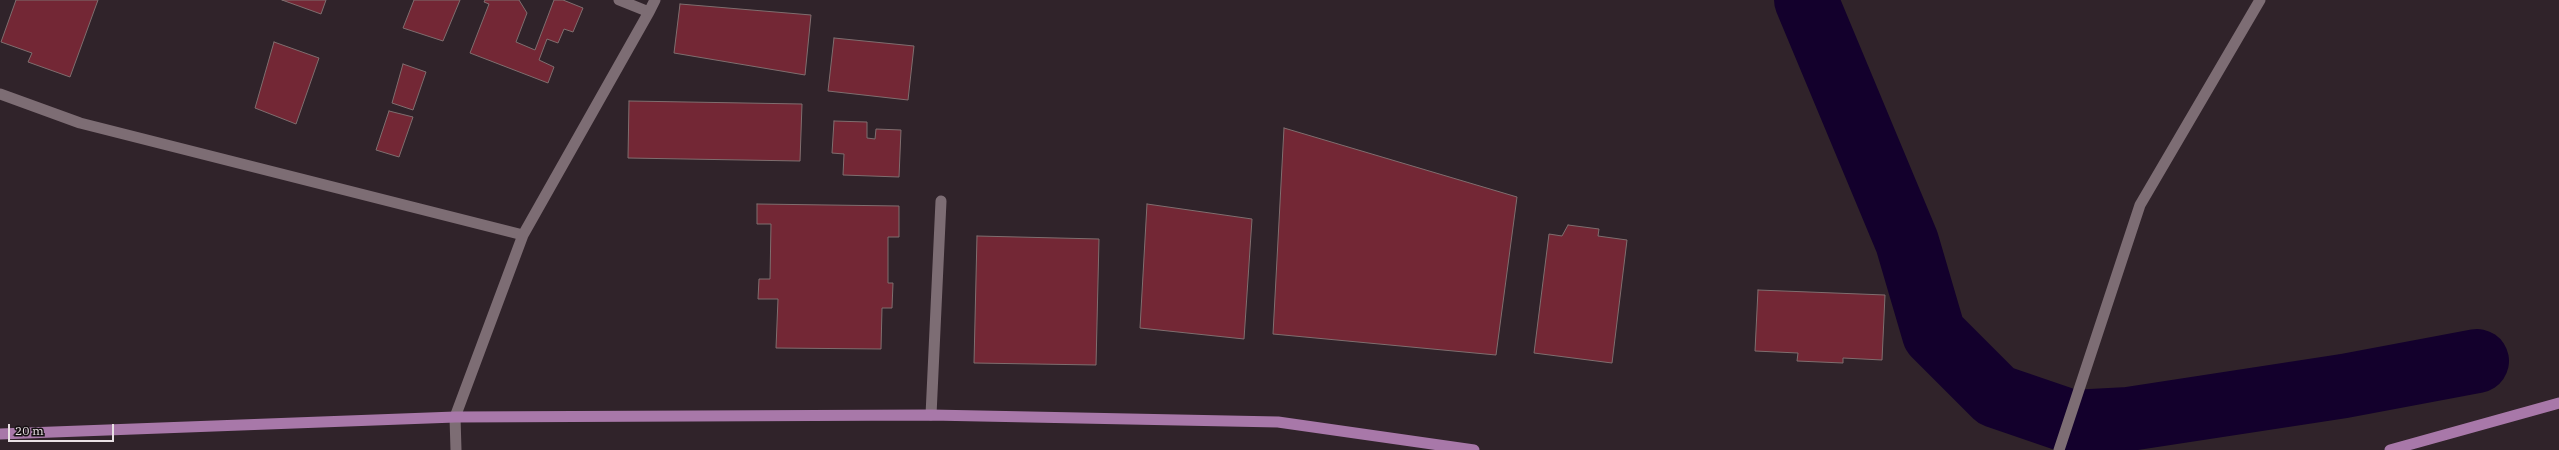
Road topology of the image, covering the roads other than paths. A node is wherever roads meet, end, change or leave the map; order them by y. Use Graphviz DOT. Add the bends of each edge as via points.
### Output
graph roads {
  1 [pos="619,0"];
  2 [pos="655,0"];
  3 [pos="2260,0"];
  4 [pos="649,12"];
  5 [pos="0,94"];
  6 [pos="941,201"];
  7 [pos="523,235"];
  8 [pos="2559,403"];
  9 [pos="931,414"];
  10 [pos="455,417"];
  11 [pos="0,434"];
  12 [pos="456,450"];
  13 [pos="1474,450"];
  14 [pos="2059,450"];
  15 [pos="2390,450"];
  1 -- 4 [label="street"];
  2 -- 4 [label="street"];
  3 -- 14 [label="street" via="2140,205"];
  4 -- 7 [label="street"];
  5 -- 7 [label="street" via="80,123"];
  6 -- 9 [label="street"];
  7 -- 10 [label="street"];
  8 -- 15 [label="main road"];
  9 -- 10 [label="main road"];
  9 -- 13 [label="main road" via="1278,422"];
  10 -- 11 [label="main road"];
  10 -- 12 [label="street"];
}
